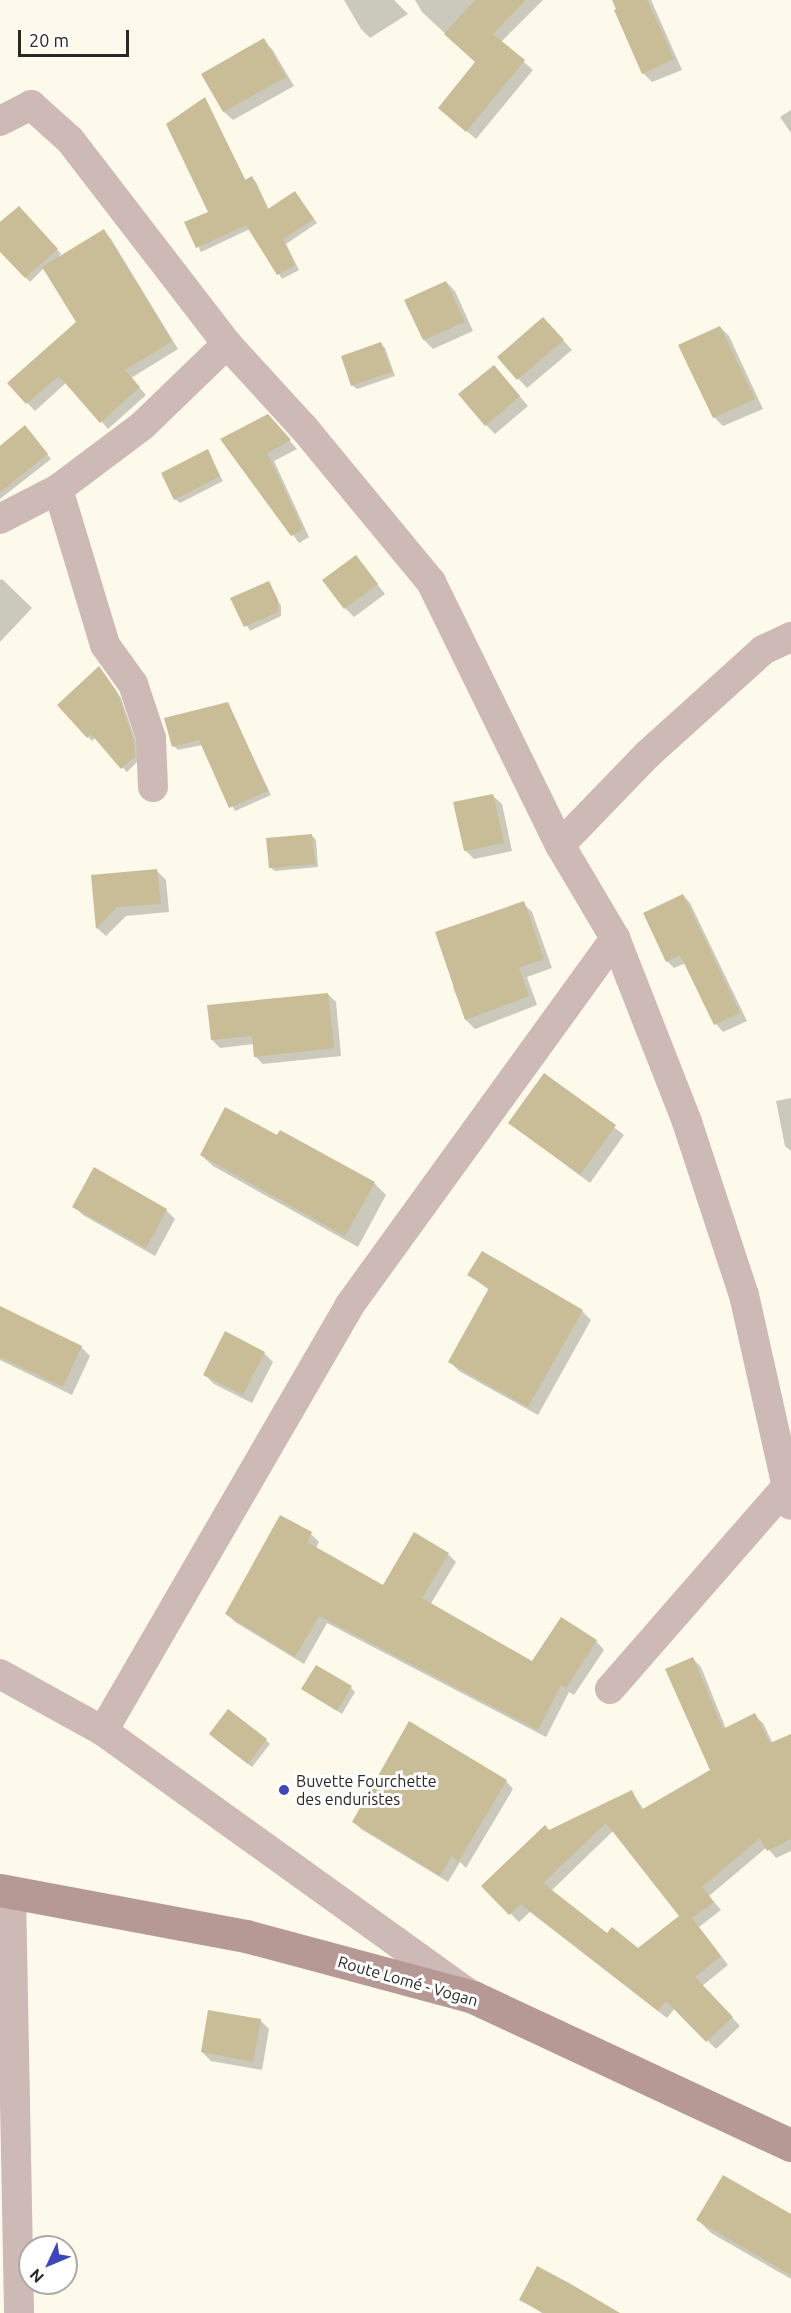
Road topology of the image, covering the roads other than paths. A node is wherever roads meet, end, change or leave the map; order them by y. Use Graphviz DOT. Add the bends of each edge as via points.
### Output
graph roads {
  1 [pos="0,121"];
  2 [pos="227,344"];
  3 [pos="58,489"];
  4 [pos="0,519"];
  5 [pos="791,637"];
  6 [pos="153,787"];
  7 [pos="561,845"];
  8 [pos="615,938"];
  9 [pos="789,1496"];
  10 [pos="0,1674"];
  11 [pos="610,1689"];
  12 [pos="103,1731"];
  13 [pos="6,1892"];
  14 [pos="473,1997"];
  15 [pos="791,2145"];
  16 [pos="19,2313"];
  1 -- 2 [label="street" via="31,105 70,140"];
  2 -- 3 [label="street" via="142,426"];
  2 -- 7 [label="street" via="304,428 431,582"];
  3 -- 4 [label="street"];
  3 -- 6 [label="street" via="101,636 133,684 151,738"];
  5 -- 7 [label="street" via="762,650 648,754"];
  7 -- 8 [label="street"];
  8 -- 9 [label="street" via="687,1122 744,1295"];
  8 -- 12 [label="street" via="349,1306"];
  9 -- 11 [label="street"];
  10 -- 12 [label="street"];
  12 -- 14 [label="street"];
  13 -- 14 [label="main road, Route Lomé - Vogan" via="246,1936"];
  13 -- 16 [label="street"];
  14 -- 15 [label="main road, Route Lomé - Vogan"];
}
